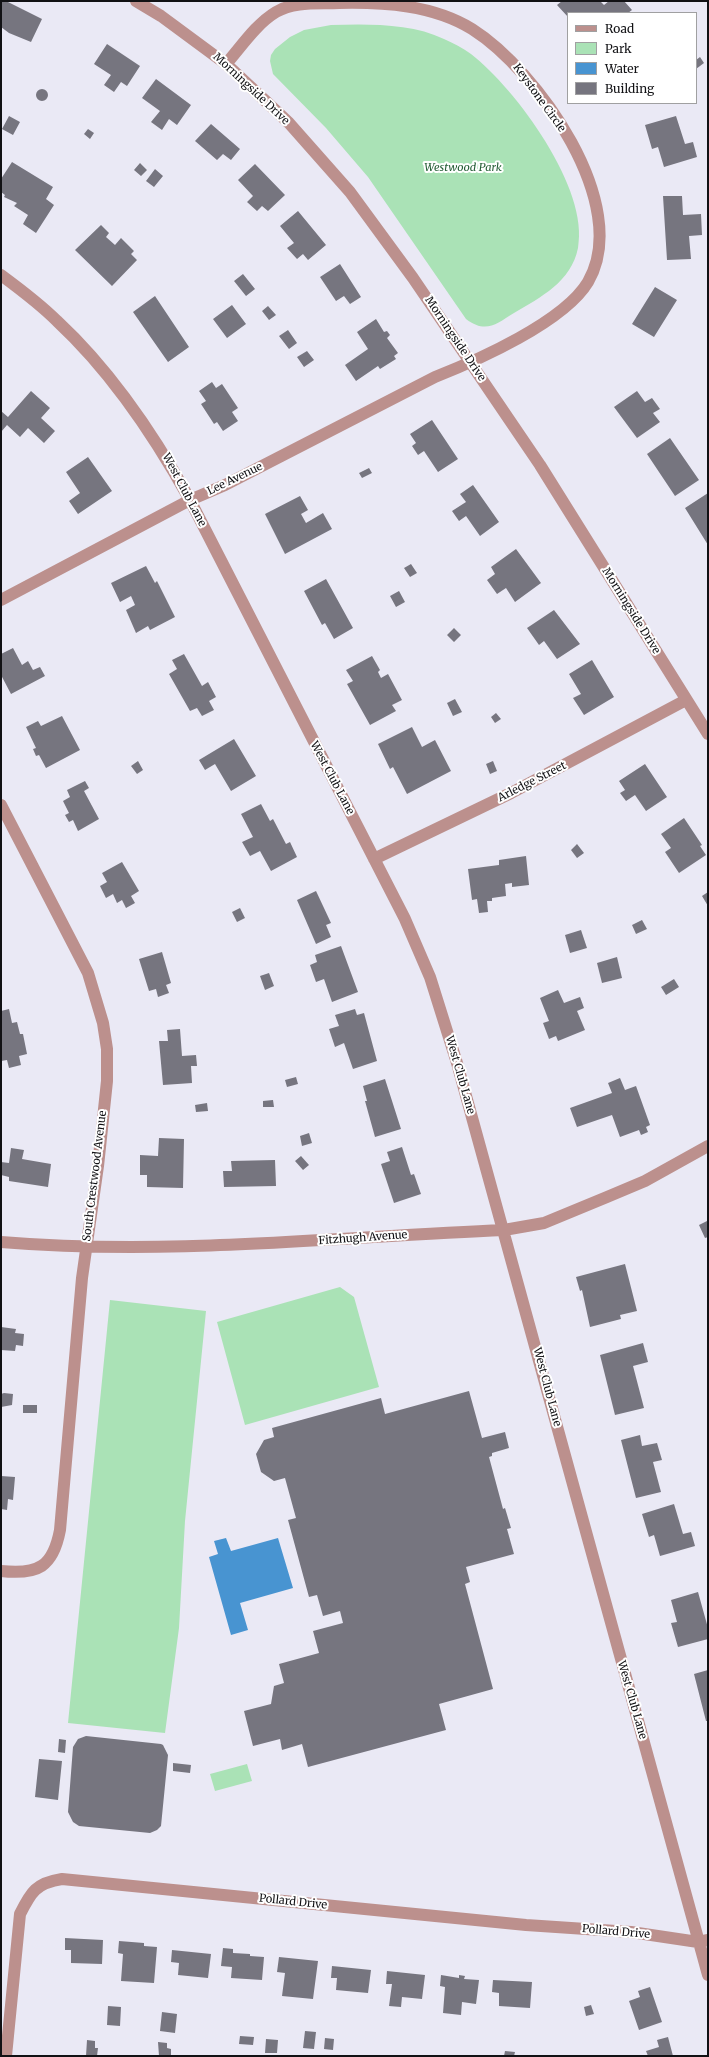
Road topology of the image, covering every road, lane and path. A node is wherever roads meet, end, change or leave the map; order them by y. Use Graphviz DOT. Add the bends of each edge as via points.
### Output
graph roads {
  1 [pos="136,1"];
  2 [pos="289,4"];
  3 [pos="226,64"];
  4 [pos="1,274"];
  5 [pos="471,363"];
  6 [pos="190,500"];
  7 [pos="1,600"];
  8 [pos="686,700"];
  9 [pos="708,734"];
  10 [pos="1,805"];
  11 [pos="374,859"];
  12 [pos="708,1146"];
  13 [pos="504,1230"];
  14 [pos="1,1242"];
  15 [pos="87,1246"];
  16 [pos="1,1571"];
  17 [pos="703,1941"];
  18 [pos="708,1975"];
  19 [pos="6,2056"];
  1 -- 3 [label="street, Morningside Drive" via="161,16"];
  2 -- 3 [label="street, Keystone Circle" via="258,27"];
  2 -- 5 [label="street, Keystone Circle" via="392,4 451,19 471,29 510,60 527,78 557,120 583,166 591,182 600,219 599,252 588,282 564,310"];
  3 -- 5 [label="street, Morningside Drive" via="289,123 350,192 414,278"];
  4 -- 6 [label="street, West Club Lane" via="58,321 96,362 161,448"];
  5 -- 6 [label="street, Lee Avenue" via="435,377 225,485"];
  5 -- 8 [label="street, Morningside Drive" via="540,465"];
  6 -- 7 [label="street, Lee Avenue"];
  6 -- 11 [label="street, West Club Lane"];
  8 -- 9 [label="street, Morningside Drive"];
  8 -- 11 [label="street, Arledge Street" via="511,793"];
  10 -- 15 [label="street, South Crestwood Avenue" via="88,973 103,1023 107,1049 107,1081"];
  11 -- 13 [label="street, West Club Lane" via="405,918 430,977 457,1062"];
  12 -- 13 [label="street, Fitzhugh Avenue" via="644,1181 600,1200 544,1223"];
  13 -- 15 [label="street, Fitzhugh Avenue" via="253,1245"];
  13 -- 17 [label="street, West Club Lane"];
  14 -- 15 [label="street, Fitzhugh Avenue"];
  15 -- 16 [label="street, South Crestwood Avenue" via="57,1547 53,1556 37,1569 15,1573"];
  17 -- 18 [label="street, West Club Lane"];
  17 -- 19 [label="street, Pollard Drive" via="631,1932 526,1925 62,1879 49,1881 38,1886 29,1896 20,1914"];
}
